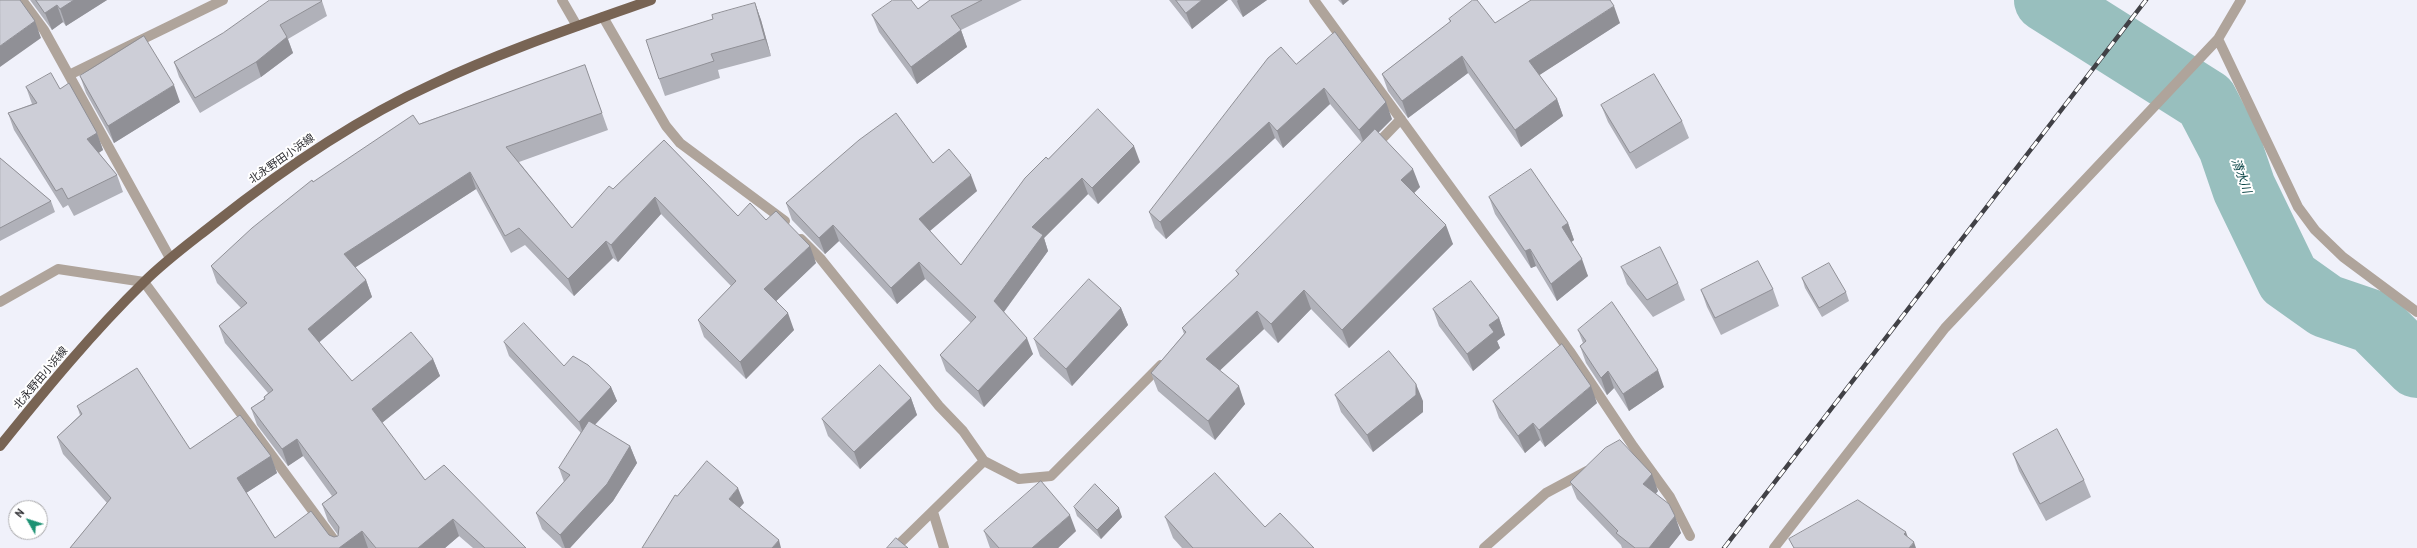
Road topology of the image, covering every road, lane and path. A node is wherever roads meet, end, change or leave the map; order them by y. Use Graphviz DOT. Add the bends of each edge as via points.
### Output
graph roads {
  1 [pos="22,0"];
  2 [pos="223,0"];
  3 [pos="562,0"];
  4 [pos="651,0"];
  5 [pos="1314,0"];
  6 [pos="2241,0"];
  7 [pos="603,17"];
  8 [pos="577,26"];
  9 [pos="2218,40"];
  10 [pos="69,75"];
  11 [pos="1401,119"];
  12 [pos="1368,153"];
  13 [pos="170,258"];
  14 [pos="144,282"];
  15 [pos="0,302"];
  16 [pos="2417,312"];
  17 [pos="1168,357"];
  18 [pos="0,446"];
  19 [pos="984,461"];
  20 [pos="1599,464"];
  21 [pos="933,512"];
  22 [pos="1690,536"];
  23 [pos="340,548"];
  24 [pos="894,548"];
  25 [pos="944,548"];
  26 [pos="1484,548"];
  27 [pos="1774,548"];
  1 -- 10 [label="street" via="44,30"];
  2 -- 10 [label="street"];
  3 -- 8 [label="street"];
  4 -- 7 [label="main road, 北永野田小浜線"];
  5 -- 11 [label="street"];
  6 -- 9 [label="street"];
  7 -- 8 [label="main road, 北永野田小浜線"];
  7 -- 19 [label="street" via="666,126 680,143 780,216 820,258"];
  8 -- 13 [label="main road, 北永野田小浜線" via="432,84 369,117 310,152"];
  9 -- 16 [label="street" via="2298,207 2315,230 2344,257"];
  9 -- 27 [label="street" via="1945,328"];
  10 -- 13 [label="street"];
  11 -- 12 [label="street"];
  11 -- 22 [label="street" via="1570,353 1629,448 1670,497"];
  13 -- 14 [label="main road, 北永野田小浜線"];
  14 -- 15 [label="street" via="58,269"];
  14 -- 18 [label="main road, 北永野田小浜線" via="66,365"];
  14 -- 23 [label="street"];
  17 -- 19 [label="street" via="1052,476 1019,479"];
  19 -- 21 [label="street"];
  20 -- 26 [label="street" via="1546,493"];
  21 -- 24 [label="street"];
  21 -- 25 [label="street"];
}
